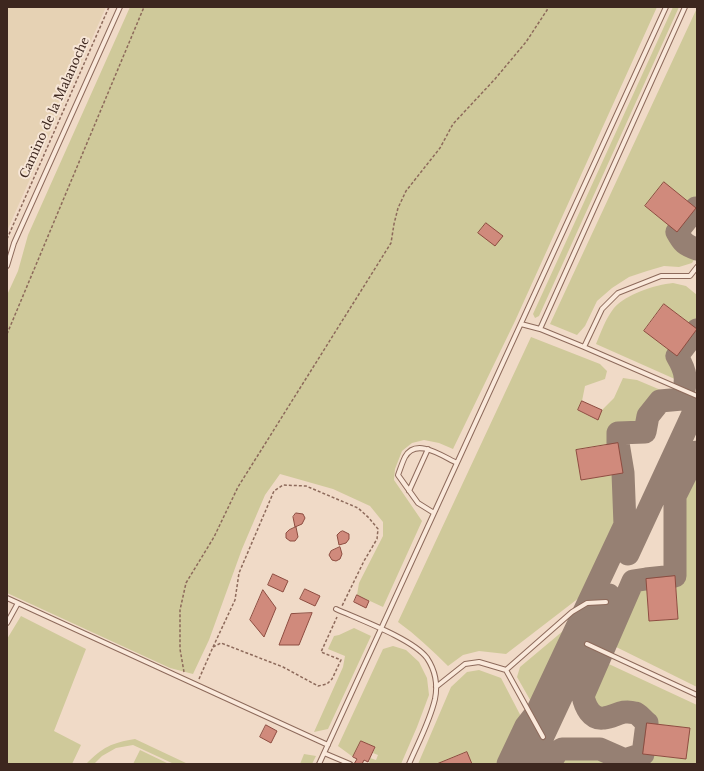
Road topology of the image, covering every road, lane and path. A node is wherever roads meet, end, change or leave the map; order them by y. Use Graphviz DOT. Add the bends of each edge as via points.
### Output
graph roads {
  1 [pos="109,7"];
  2 [pos="120,7"];
  3 [pos="144,7"];
  4 [pos="549,7"];
  5 [pos="666,7"];
  6 [pos="685,7"];
  7 [pos="7,239"];
  8 [pos="7,266"];
  9 [pos="697,267"];
  10 [pos="521,324"];
  11 [pos="540,329"];
  12 [pos="7,334"];
  13 [pos="584,347"];
  14 [pos="697,396"];
  15 [pos="428,449"];
  16 [pos="457,462"];
  17 [pos="409,491"];
  18 [pos="434,513"];
  19 [pos="7,598"];
  20 [pos="606,602"];
  21 [pos="18,603"];
  22 [pos="338,610"];
  23 [pos="7,623"];
  24 [pos="381,629"];
  25 [pos="587,644"];
  26 [pos="213,647"];
  27 [pos="506,670"];
  28 [pos="185,680"];
  29 [pos="196,685"];
  30 [pos="436,687"];
  31 [pos="697,695"];
  32 [pos="543,737"];
  33 [pos="328,745"];
  34 [pos="324,753"];
  35 [pos="319,764"];
  36 [pos="350,764"];
  37 [pos="409,764"];
  1 -- 7 [label="path, Camino de la Malanoche"];
  2 -- 8 [label="lane" via="14,243"];
  3 -- 12 [label="path"];
  4 -- 28 [label="path" via="526,42 453,124 440,148 406,191 398,208 392,243 238,487 214,537 186,583 180,610 180,649"];
  5 -- 10 [label="lane"];
  6 -- 11 [label="lane"];
  9 -- 13 [label="lane" via="690,276 661,276 618,293 602,309"];
  10 -- 11 [label="lane"];
  10 -- 16 [label="lane"];
  11 -- 13 [label="lane"];
  13 -- 14 [label="lane"];
  15 -- 16 [label="lane"];
  15 -- 17 [label="lane"];
  15 -- 17 [label="lane" via="413,449 405,457 398,475"];
  16 -- 18 [label="lane"];
  17 -- 18 [label="lane" via="418,503"];
  18 -- 24 [label="lane"];
  19 -- 21 [label="lane"];
  20 -- 27 [label="lane" via="587,603 572,612"];
  21 -- 23 [label="lane"];
  21 -- 28 [label="lane"];
  22 -- 24 [label="lane"];
  22 -- 26 [label="path" via="321,652 341,660 327,684 318,686 284,667 221,643"];
  22 -- 26 [label="path" via="377,539 378,529 358,508 306,486 283,485 274,492 239,573 235,600"];
  24 -- 30 [label="lane" via="414,646 427,658 436,678"];
  24 -- 33 [label="lane"];
  25 -- 31 [label="lane"];
  26 -- 29 [label="path"];
  27 -- 30 [label="lane" via="479,662 465,664"];
  27 -- 32 [label="lane"];
  28 -- 29 [label="lane"];
  29 -- 33 [label="lane"];
  30 -- 37 [label="lane" via="428,721"];
  33 -- 34 [label="lane"];
  34 -- 35 [label="lane"];
  34 -- 36 [label="lane"];
}
